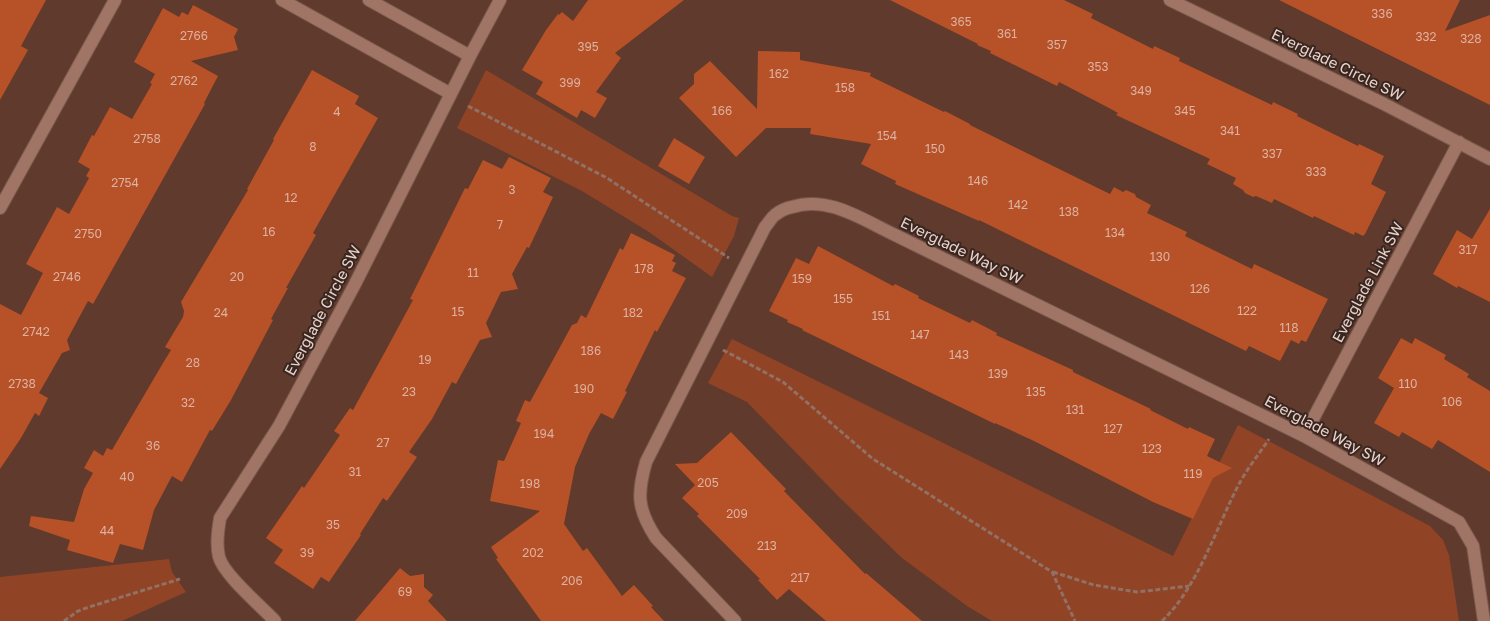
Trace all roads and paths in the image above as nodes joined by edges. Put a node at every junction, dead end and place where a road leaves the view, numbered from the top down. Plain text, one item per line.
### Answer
1 (114, 0) edge
2 (282, 0) edge
3 (369, 0) edge
4 (500, 0) edge
5 (1170, 0) edge
6 (470, 56) junction
7 (451, 94) junction
8 (468, 106) dead end
9 (1459, 142) junction
10 (1490, 159) edge
11 (0, 208) edge
12 (744, 268) junction
13 (707, 341) junction
14 (1278, 423) junction
15 (1304, 436) junction
16 (1052, 572) junction
17 (180, 579) dead end
18 (1190, 586) junction
19 (64, 621) edge
20 (275, 621) edge
21 (735, 621) edge
22 (1075, 621) edge
23 (1162, 621) edge
24 (1484, 621) edge

1 - 11 street
2 - 7 street
3 - 6 street
4 - 6 street, Everglade Circle SW
5 - 9 street, Everglade Circle SW
6 - 7 street, Everglade Circle SW
7 - 20 street, Everglade Circle SW
8 - 12 path
9 - 10 street, Everglade Circle SW
9 - 15 street, Everglade Link SW
12 - 13 street, Everglade Way SW
12 - 14 street, Everglade Way SW
13 - 16 path
13 - 21 street, Everglade Way SW
14 - 15 street, Everglade Way SW
14 - 18 path
15 - 24 street, Everglade Way SW
16 - 18 path
16 - 22 path
17 - 19 path
18 - 23 path

